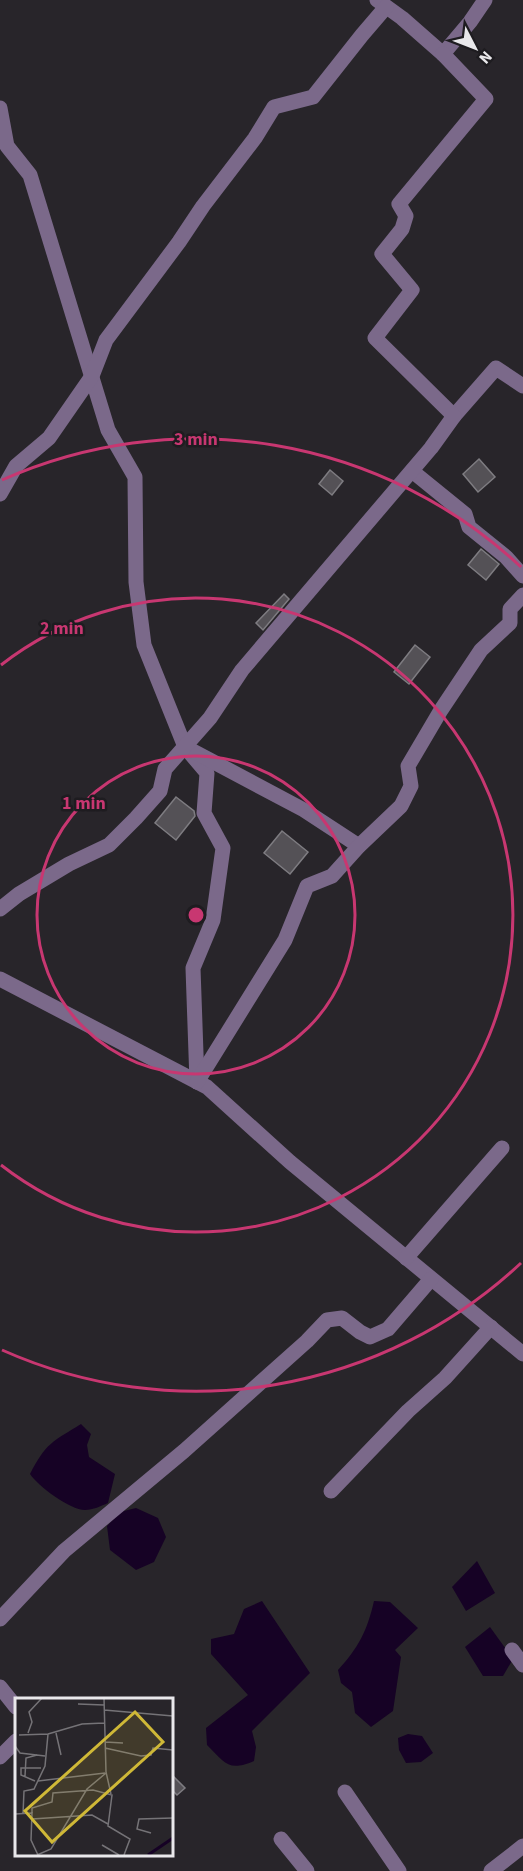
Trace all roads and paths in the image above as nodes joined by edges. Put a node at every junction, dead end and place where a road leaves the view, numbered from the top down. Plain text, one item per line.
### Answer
1 (485, 0) edge
2 (382, 4) edge
3 (443, 54) junction
4 (0, 108) edge
5 (92, 376) junction
6 (523, 386) edge
7 (454, 416) junction
8 (412, 471) junction
9 (0, 494) edge
10 (523, 576) edge
11 (523, 595) edge
12 (185, 747) junction
13 (359, 846) junction
14 (0, 909) edge
15 (0, 980) edge
16 (197, 1082) junction
17 (502, 1148) dead end
18 (406, 1258) junction
19 (431, 1279) junction
20 (490, 1327) junction
21 (523, 1354) edge
22 (331, 1491) dead end
23 (0, 1619) edge
24 (512, 1650) dead end
25 (523, 1665) edge
26 (0, 1687) edge
27 (15, 1706) edge
28 (15, 1742) edge
29 (0, 1757) edge
30 (345, 1792) dead end
31 (281, 1839) dead end
32 (523, 1846) edge
33 (307, 1871) edge
34 (399, 1871) edge
35 (491, 1871) edge

1 - 3 street
2 - 3 street
2 - 5 street
3 - 7 street
4 - 5 street
5 - 9 street
5 - 12 street
6 - 7 street
7 - 8 street
8 - 10 street
8 - 12 street
11 - 13 street
12 - 13 street
12 - 14 street
12 - 16 street
13 - 16 street
15 - 16 street
16 - 18 street
17 - 18 street
18 - 19 street
19 - 20 street
19 - 23 street
20 - 21 street
20 - 22 street
24 - 25 street
26 - 27 street
28 - 29 street
30 - 34 street
31 - 33 street
32 - 35 street

